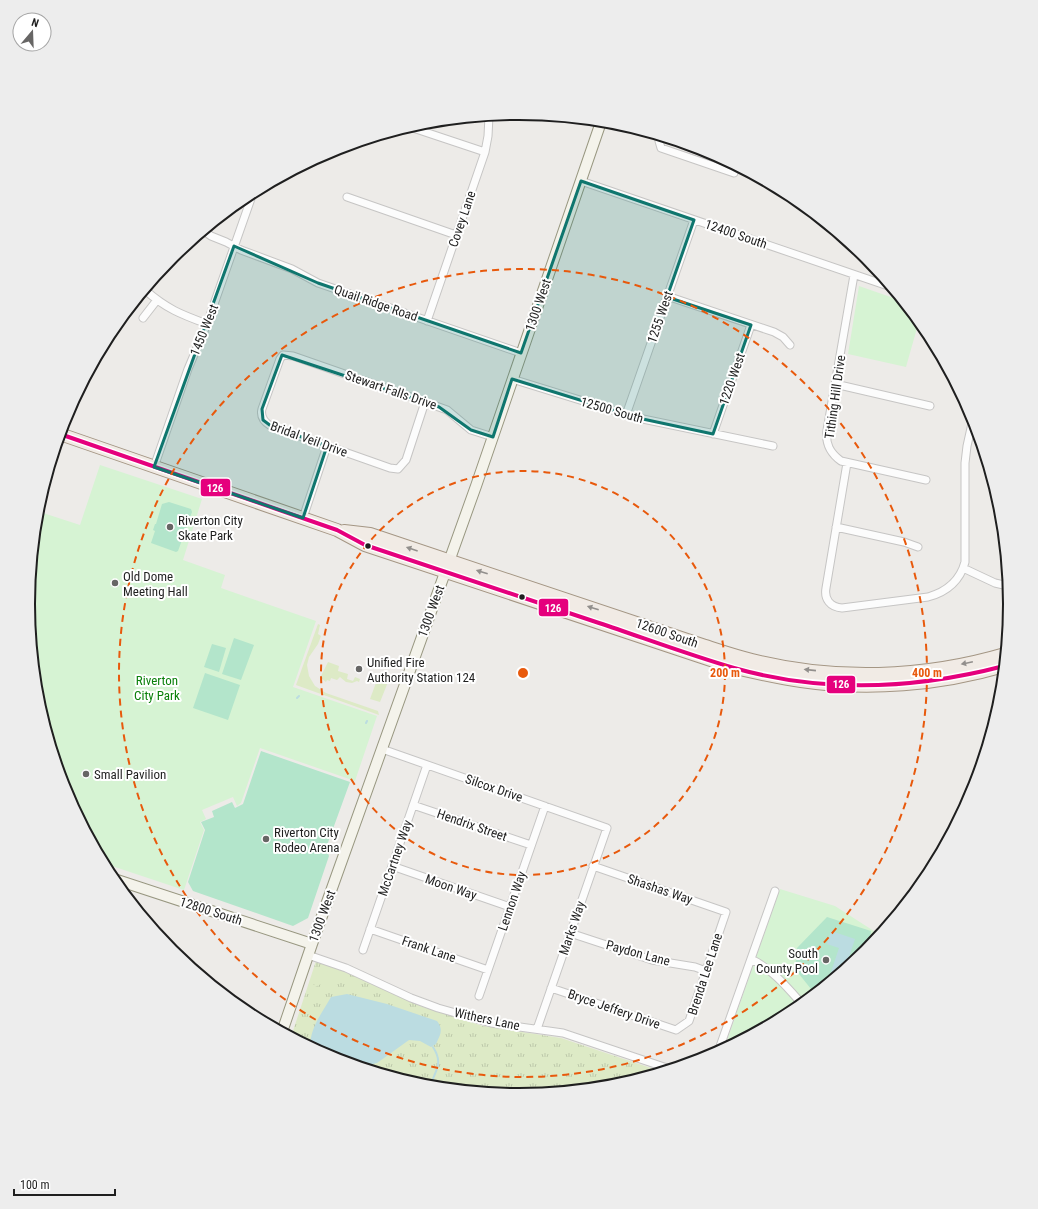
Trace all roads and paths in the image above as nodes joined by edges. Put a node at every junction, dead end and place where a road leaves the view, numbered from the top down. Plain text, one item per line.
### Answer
1 (489, 122) edge
2 (599, 128) edge
3 (421, 131) edge
4 (660, 142) edge
5 (485, 152) junction
6 (734, 173) dead end
7 (581, 181) junction
8 (347, 198) dead end
9 (250, 202) edge
10 (694, 220) junction
11 (208, 234) edge
12 (456, 235) junction
13 (234, 246) junction
14 (854, 275) junction
15 (882, 284) edge
16 (149, 293) edge
17 (667, 296) junction
18 (157, 300) junction
19 (143, 318) dead end
20 (427, 321) junction
21 (207, 324) junction
22 (751, 325) junction
23 (790, 345) dead end
24 (521, 353) junction
25 (283, 355) joint
26 (512, 379) junction
27 (835, 384) junction
28 (425, 402) junction
29 (930, 406) dead end
30 (626, 414) junction
31 (971, 432) edge
32 (713, 434) junction
33 (66, 436) edge
34 (493, 437) junction
35 (328, 446) junction
36 (773, 446) dead end
37 (847, 463) junction
38 (154, 467) junction
39 (926, 480) dead end
40 (303, 518) junction
41 (836, 527) junction
42 (918, 547) dead end
43 (447, 567) junction
44 (963, 568) junction
45 (1002, 585) edge
46 (1000, 655) edge
47 (999, 667) edge
48 (382, 749) junction
49 (427, 765) junction
50 (413, 804) junction
51 (545, 806) junction
52 (607, 828) joint
53 (531, 845) junction
54 (392, 866) junction
55 (593, 866) junction
56 (123, 882) edge
57 (775, 891) dead end
58 (510, 907) junction
59 (726, 912) joint
60 (370, 929) junction
61 (570, 933) junction
62 (312, 944) junction
63 (363, 950) dead end
64 (308, 955) junction
65 (751, 959) junction
66 (488, 970) junction
67 (706, 971) junction
68 (551, 988) junction
69 (479, 996) dead end
70 (798, 1000) edge
71 (284, 1027) edge
72 (537, 1029) junction
73 (676, 1030) joint
74 (721, 1045) edge
75 (663, 1067) edge

1 - 5 street, Covey Lane
2 - 7 street, 1300 West
3 - 5 street
4 - 6 street
5 - 12 street, Covey Lane
7 - 10 street, 12400 South
7 - 24 street, 1300 West
8 - 12 street
9 - 13 street, 1450 West
10 - 14 street, 12400 South
10 - 17 street, 1255 West
11 - 13 street, Quail Ridge Road
12 - 20 street, Covey Lane
13 - 20 street, Quail Ridge Road
13 - 21 street, 1450 West
14 - 15 street, 12400 South
14 - 27 street, Tithing Hill Drive
16 - 18 street
17 - 22 street
17 - 30 street, 1255 West
18 - 19 street
18 - 21 street
20 - 24 street, Quail Ridge Road
21 - 38 street, 1450 West
22 - 23 street
22 - 32 street, 1220 West
24 - 26 street, 1300 West
25 - 28 street, Stewart Falls Drive
25 - 35 street, Bridal Veil Drive
26 - 30 street, 12500 South
26 - 34 street, 1300 West
27 - 29 street
27 - 37 street, Tithing Hill Drive
28 - 34 street, Stewart Falls Drive
28 - 35 street, Bridal Veil Drive
30 - 32 street, 12500 South
31 - 44 street
32 - 36 street, 12500 South
33 - 38 main road, 12600 South
34 - 43 street, 1300 West
35 - 40 street
37 - 39 street
37 - 41 street
38 - 40 main road, 12600 South
40 - 43 main road, 12600 South
41 - 42 street
41 - 44 street
46 -> 43 main road, 12600 South
43 - 47 main road, 12600 South
43 - 48 street, 1300 West
44 - 45 street
48 - 49 street, Silcox Drive
48 - 62 street, 1300 West
49 - 50 street, McCartney Way
49 - 51 street, Silcox Drive
50 - 53 street, Hendrix Street
50 - 54 street, McCartney Way
51 - 52 street, Silcox Drive
51 - 53 street, Lennon Way
52 - 55 street, Marks Way
53 - 58 street, Lennon Way
54 - 58 street, Moon Way
54 - 60 street, McCartney Way
55 - 59 street, Shashas Way
55 - 61 street, Marks Way
56 - 62 street, 12800 South
57 - 65 street
58 - 66 street, Lennon Way
59 - 67 street, Brenda Lee Lane
60 - 63 street, McCartney Way
60 - 66 street, Frank Lane
61 - 67 street, Paydon Lane
61 - 68 street, Marks Way
62 - 64 street, 1300 West
64 - 71 street, 1300 West
64 - 72 street, Withers Lane
65 - 70 street
65 - 74 street
66 - 69 street, Lennon Way
67 - 73 street, Brenda Lee Lane
68 - 72 street, Marks Way
68 - 73 street, Bryce Jeffery Drive
72 - 75 street, Withers Lane

